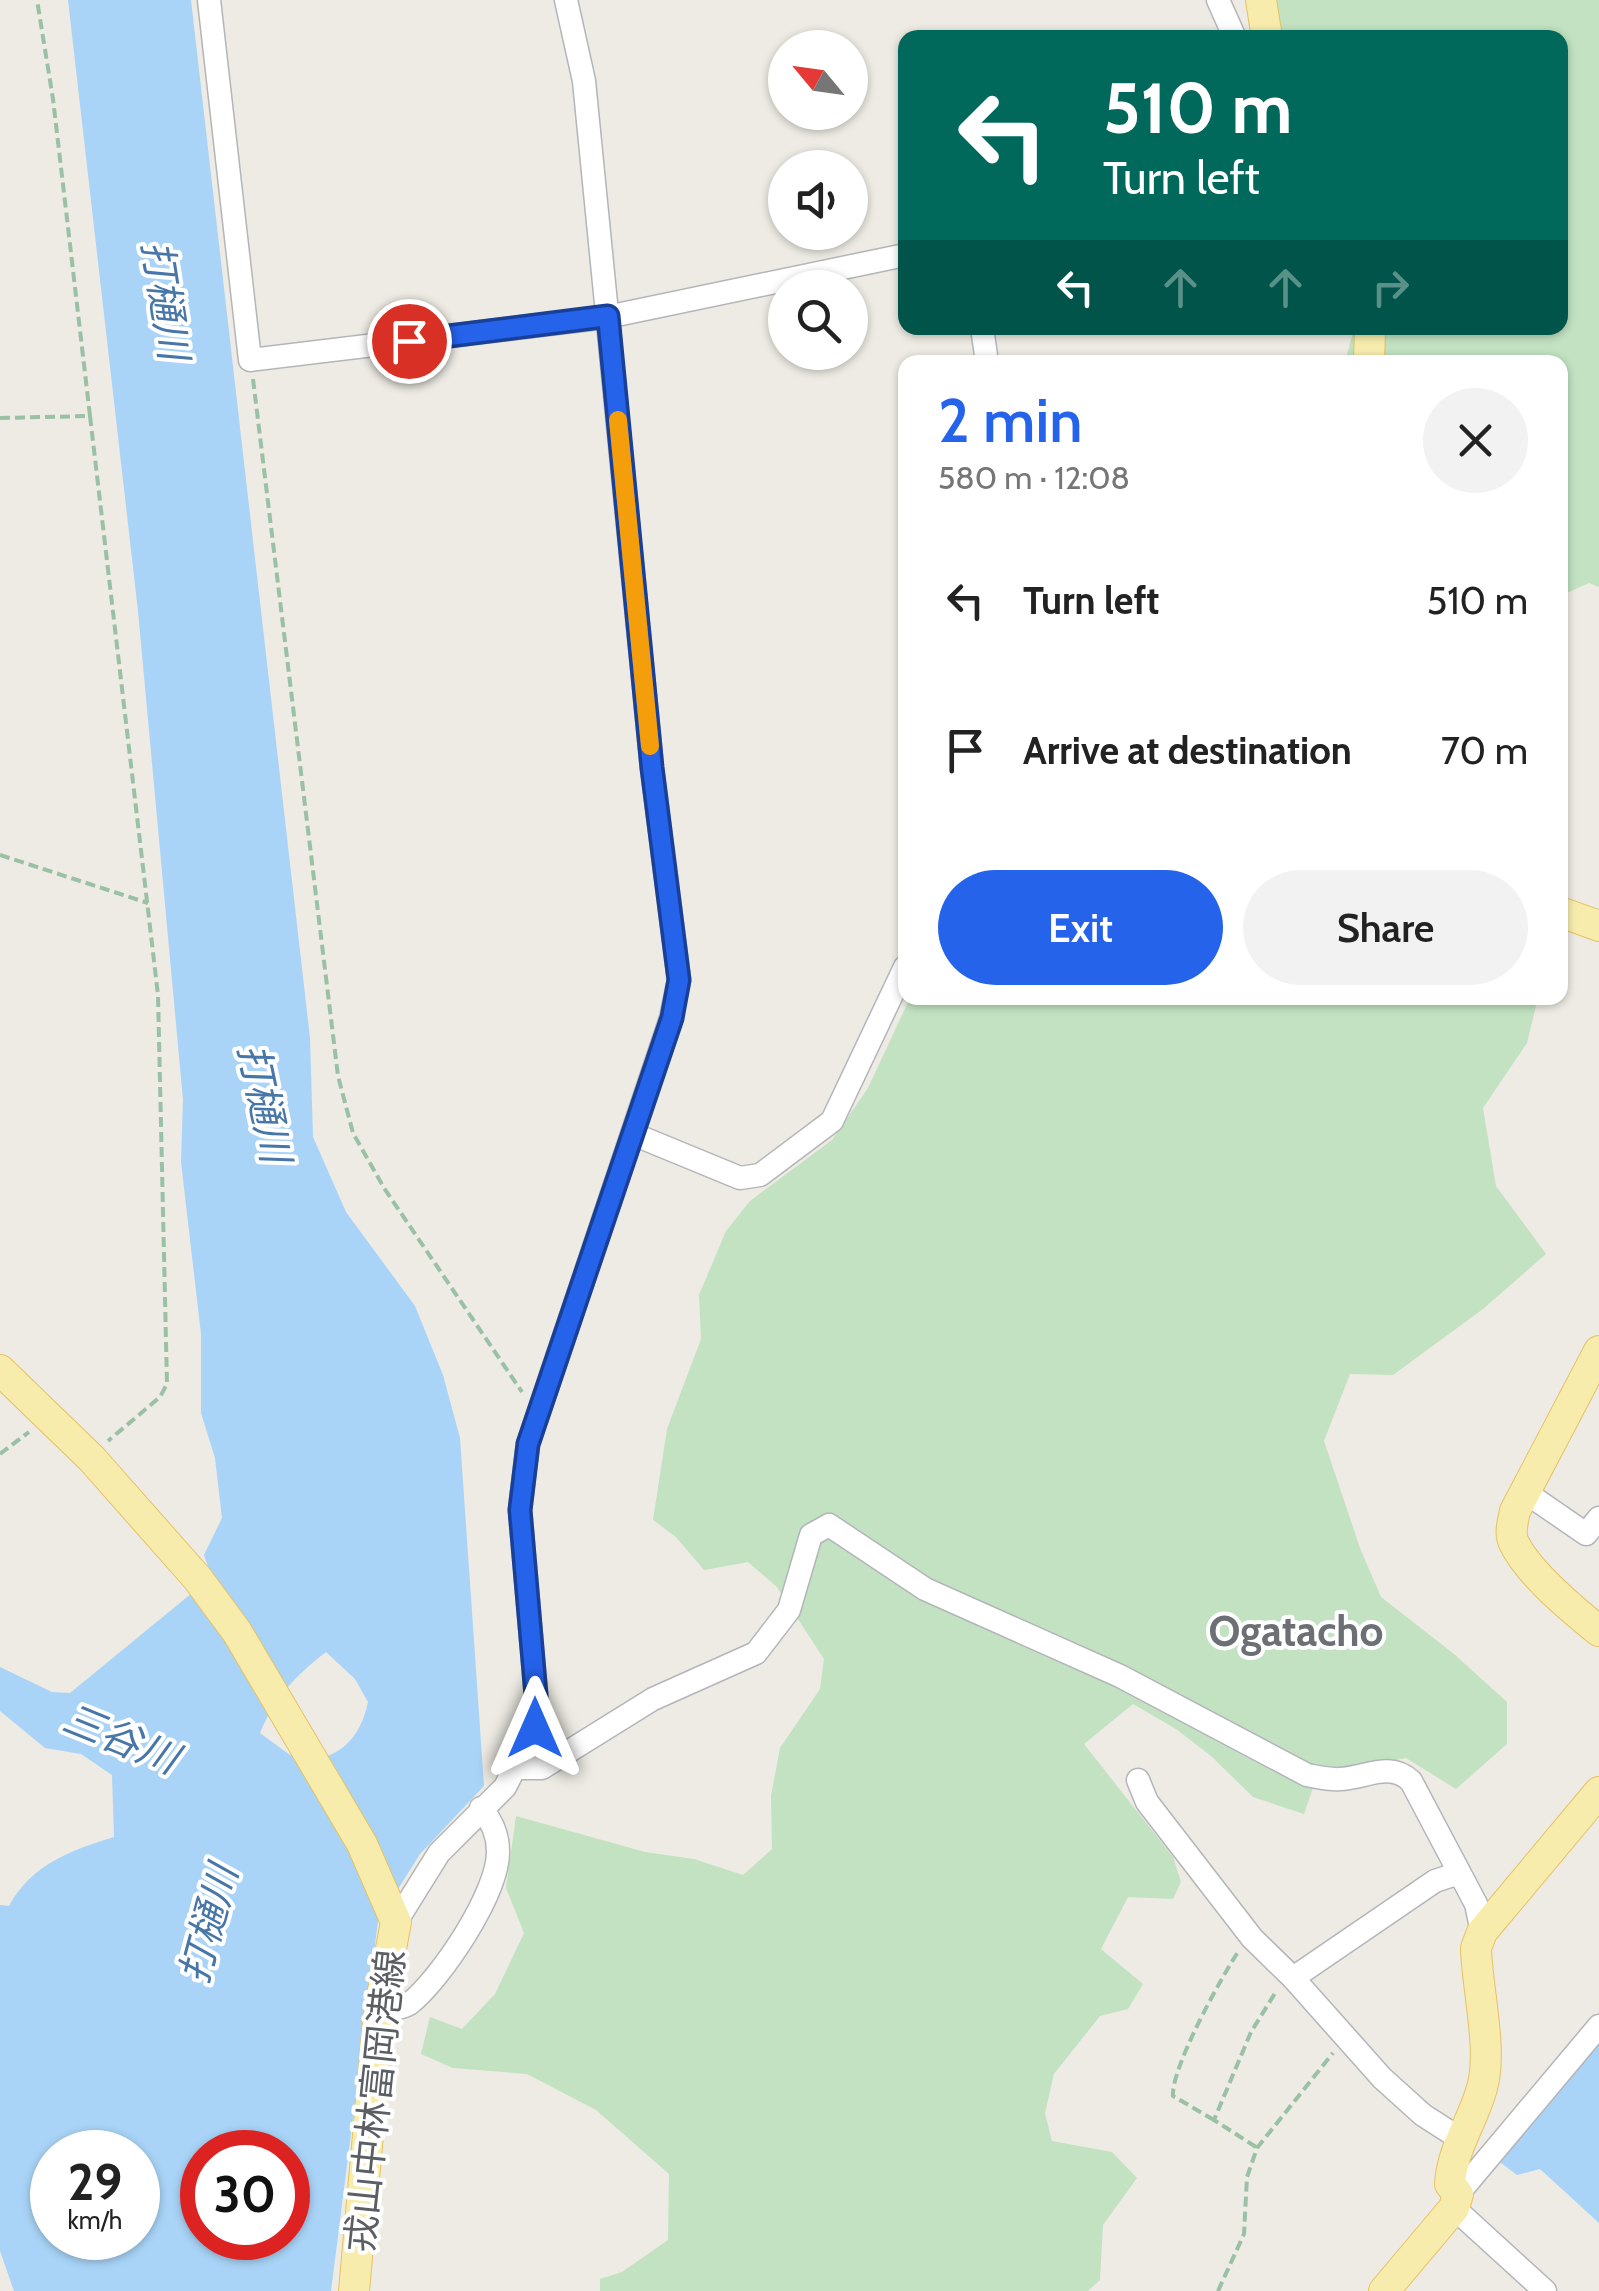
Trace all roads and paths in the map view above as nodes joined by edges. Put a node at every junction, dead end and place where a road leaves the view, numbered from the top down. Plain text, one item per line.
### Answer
1 (36, 0) edge
2 (209, 0) edge
3 (566, 0) edge
4 (1218, 0) edge
5 (1261, 0) edge
6 (1232, 30) edge
7 (1266, 30) edge
8 (898, 256) edge
9 (608, 316) junction
10 (250, 360) junction
11 (90, 416) junction
12 (0, 418) edge
13 (0, 855) edge
14 (148, 903) junction
15 (1568, 915) edge
16 (1599, 926) edge
17 (898, 982) edge
18 (632, 1134) junction
19 (1599, 1352) edge
20 (0, 1370) edge
21 (536, 1413) junction
22 (48, 1417) junction
23 (0, 1454) edge
24 (92, 1459) junction
25 (1526, 1492) junction
26 (1599, 1518) edge
27 (1599, 1632) edge
28 (518, 1768) junction
29 (1138, 1780) dead end
30 (1599, 1792) edge
31 (482, 1808) junction
32 (1459, 1873) junction
33 (393, 1917) junction
34 (1482, 1932) junction
35 (1252, 1938) junction
36 (1293, 1978) junction
37 (379, 2012) junction
38 (1599, 2026) edge
39 (1347, 2038) junction
40 (1214, 2120) junction
41 (1462, 2140) junction
42 (1257, 2148) junction
43 (1456, 2201) junction
44 (354, 2291) edge
45 (1218, 2291) edge
46 (1384, 2291) edge
47 (1545, 2291) edge

1 - 11 path
2 - 10 street
3 - 9 street
4 - 6 street
5 - 7 main road
8 - 9 street
9 - 10 street
9 - 18 street
10 - 21 path
11 - 12 path
11 - 14 path
13 - 14 path
14 - 24 path
15 - 16 main road
17 - 18 street
18 - 21 street
19 - 25 main road
20 - 22 main road
21 - 28 street
22 - 23 path
22 - 24 main road
24 - 33 main road
25 - 26 street
25 - 27 main road
28 - 31 street
28 - 32 street
29 - 35 street
30 - 34 main road
31 - 33 street
31 - 37 street
32 - 34 street
32 - 36 street
33 - 37 main road, 戎山中林富岡港線
34 - 41 main road
35 - 36 street
35 - 40 path
36 - 39 street
36 - 40 path
37 - 44 main road, 戎山中林富岡港線
38 - 43 street
39 - 41 street
39 - 42 path
40 - 42 path
41 - 43 main road
42 - 45 path
43 - 46 main road
43 - 47 street

